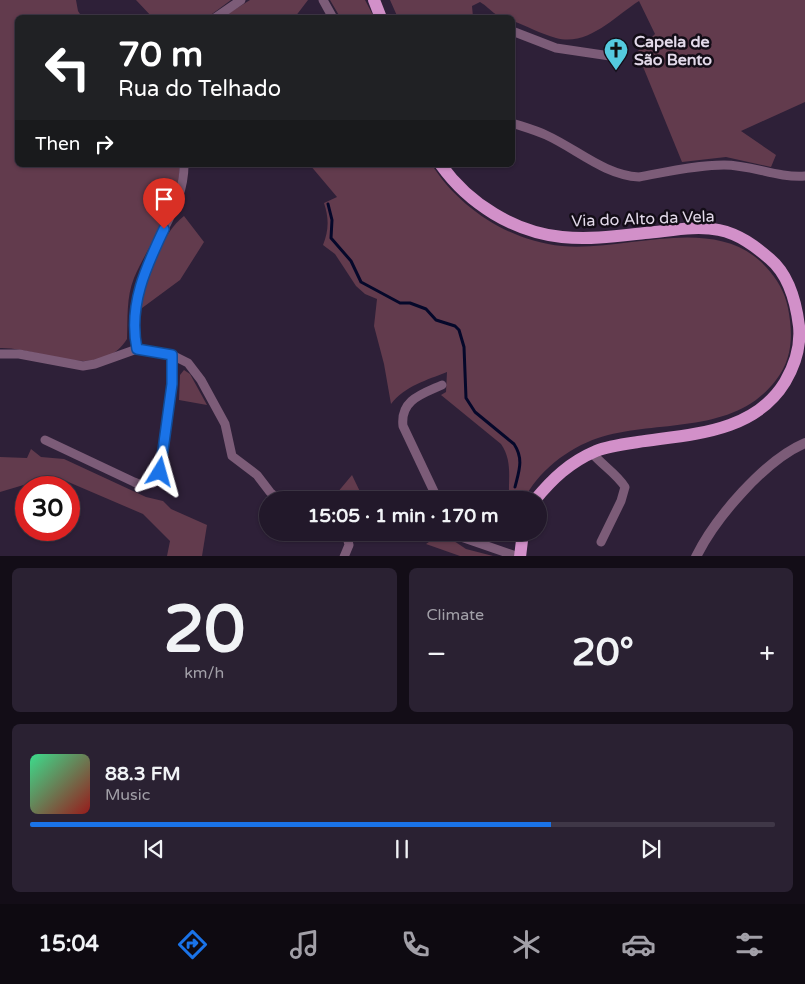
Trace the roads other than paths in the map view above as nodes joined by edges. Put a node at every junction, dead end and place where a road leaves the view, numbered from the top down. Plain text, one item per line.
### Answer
1 (241, 0) edge
2 (323, 0) edge
3 (374, 0) edge
4 (219, 15) edge
5 (331, 15) edge
6 (380, 15) edge
7 (515, 32) edge
8 (610, 56) dead end
9 (515, 124) edge
10 (184, 167) edge
11 (442, 167) edge
12 (805, 176) edge
13 (137, 349) junction
14 (0, 354) edge
15 (172, 355) junction
16 (442, 385) dead end
17 (45, 440) dead end
18 (805, 443) edge
19 (592, 453) junction
20 (269, 491) edge
21 (434, 491) edge
22 (543, 491) edge
23 (348, 541) edge
24 (473, 541) edge
25 (522, 541) edge
26 (601, 542) dead end
27 (344, 556) edge
28 (519, 556) edge
29 (696, 556) edge

1 - 4 street
2 - 5 street
3 - 6 main road
7 - 8 street
9 - 12 street
10 - 13 street
11 - 19 main road, Via do Alto da Vela
13 - 14 street
13 - 15 street
15 - 17 street
15 - 20 street
16 - 21 street
18 - 29 street
19 - 22 main road, Via do Alto da Vela
19 - 26 street
23 - 27 street
24 - 28 street
25 - 28 main road

